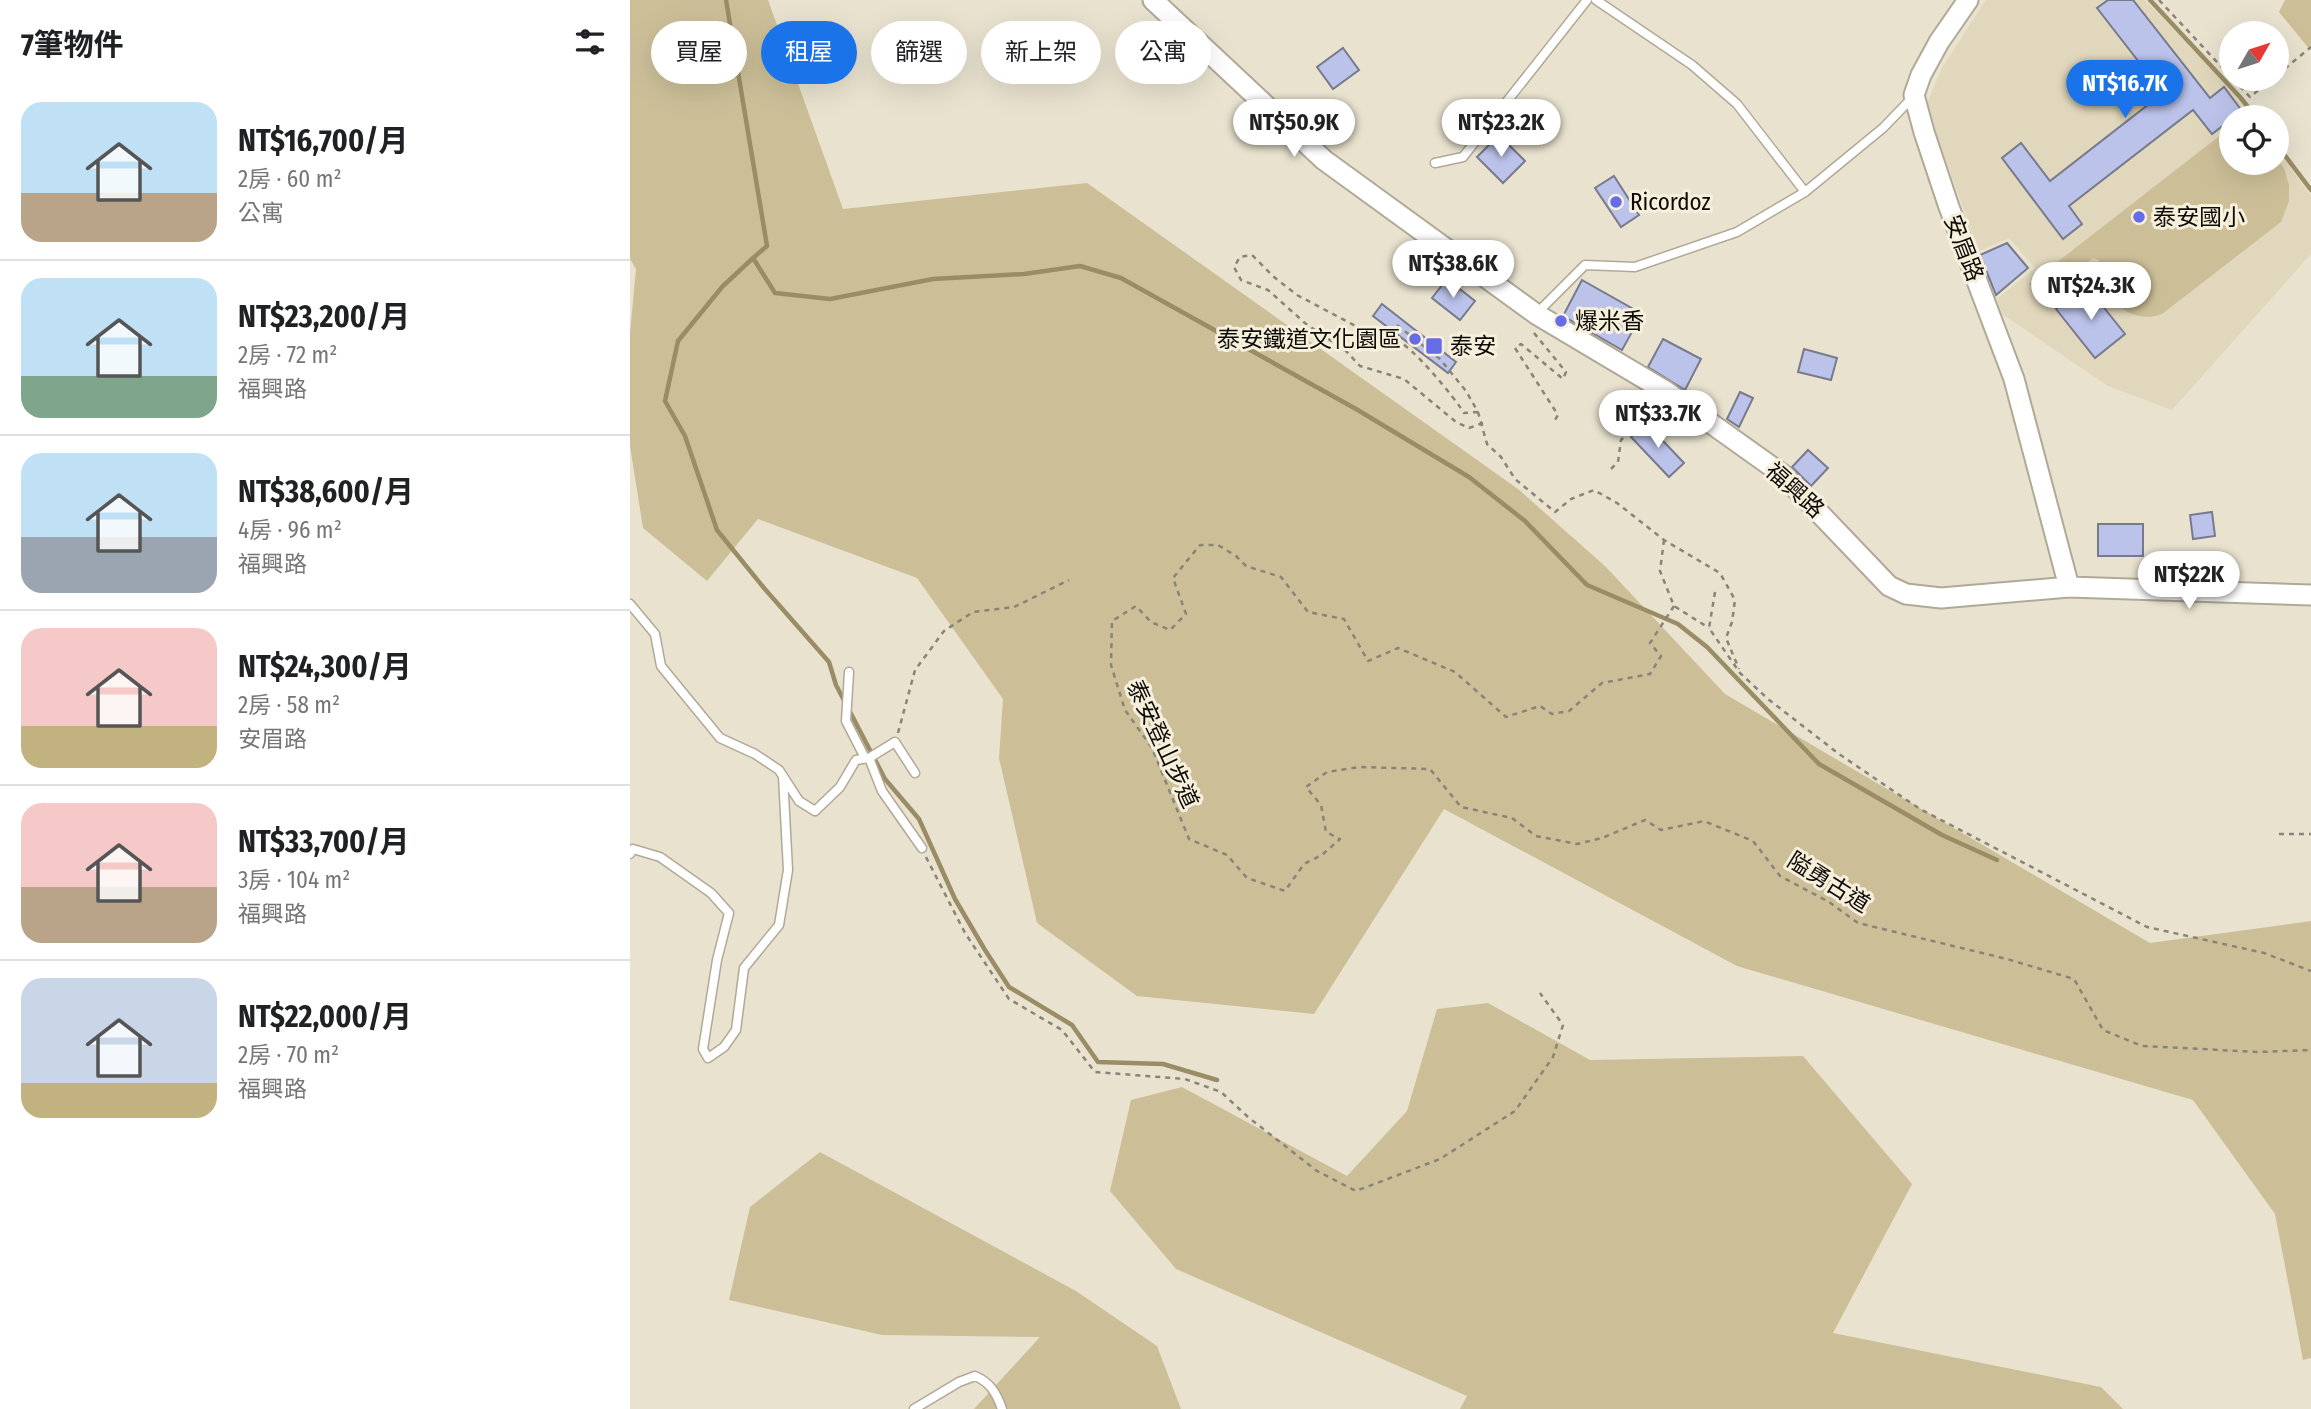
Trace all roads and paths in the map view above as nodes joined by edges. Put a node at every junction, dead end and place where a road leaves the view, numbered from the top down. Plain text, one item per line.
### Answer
1 (1153, 0) edge
2 (1587, 0) edge
3 (1596, 0) edge
4 (1969, 0) edge
5 (2159, 0) edge
6 (2311, 47) edge
7 (2219, 64) edge
8 (2289, 65) edge
9 (2244, 91) edge
10 (2257, 91) edge
11 (1914, 95) junction
12 (1435, 163) dead end
13 (1805, 192) junction
14 (1537, 314) junction
15 (1397, 325) dead end
16 (1659, 387) junction
17 (1478, 412) junction
18 (1483, 423) junction
19 (1553, 423) dead end
20 (1611, 469) dead end
21 (1664, 540) junction
22 (1069, 580) dead end
23 (2069, 587) junction
24 (1715, 592) dead end
25 (2311, 595) edge
26 (630, 604) edge
27 (1674, 606) junction
28 (1709, 628) junction
29 (849, 671) dead end
30 (1740, 673) junction
31 (895, 743) junction
32 (867, 758) junction
33 (915, 774) dead end
34 (783, 776) junction
35 (2279, 834) dead end
36 (2311, 835) edge
37 (922, 848) joint
38 (630, 854) edge
39 (1227, 855) joint
40 (2311, 971) edge
41 (1541, 993) dead end
42 (2311, 1050) edge
43 (914, 1409) edge
44 (1002, 1409) edge

1 - 14 street, 福興路
2 - 12 lane
3 - 13 lane
4 - 11 street
5 - 7 path
6 - 8 path
9 - 10 path
11 - 13 lane
11 - 23 street, 安眉路
13 - 14 lane
14 - 16 street, 福興路
14 - 19 path
15 - 17 path
16 - 20 path
16 - 23 street, 福興路
17 - 18 path
17 - 18 path
18 - 21 path
21 - 27 path
21 - 30 path
22 - 31 path
23 - 25 street, 福興路
24 - 28 path
26 - 34 lane
27 - 28 path
27 - 39 path, 泰安登山步道
28 - 30 path
29 - 32 lane
30 - 40 path
31 - 32 lane
31 - 33 lane
32 - 34 lane
32 - 37 lane
34 - 38 lane
35 - 36 path
37 - 41 path
39 - 42 path, 隘勇古道
43 - 44 lane

